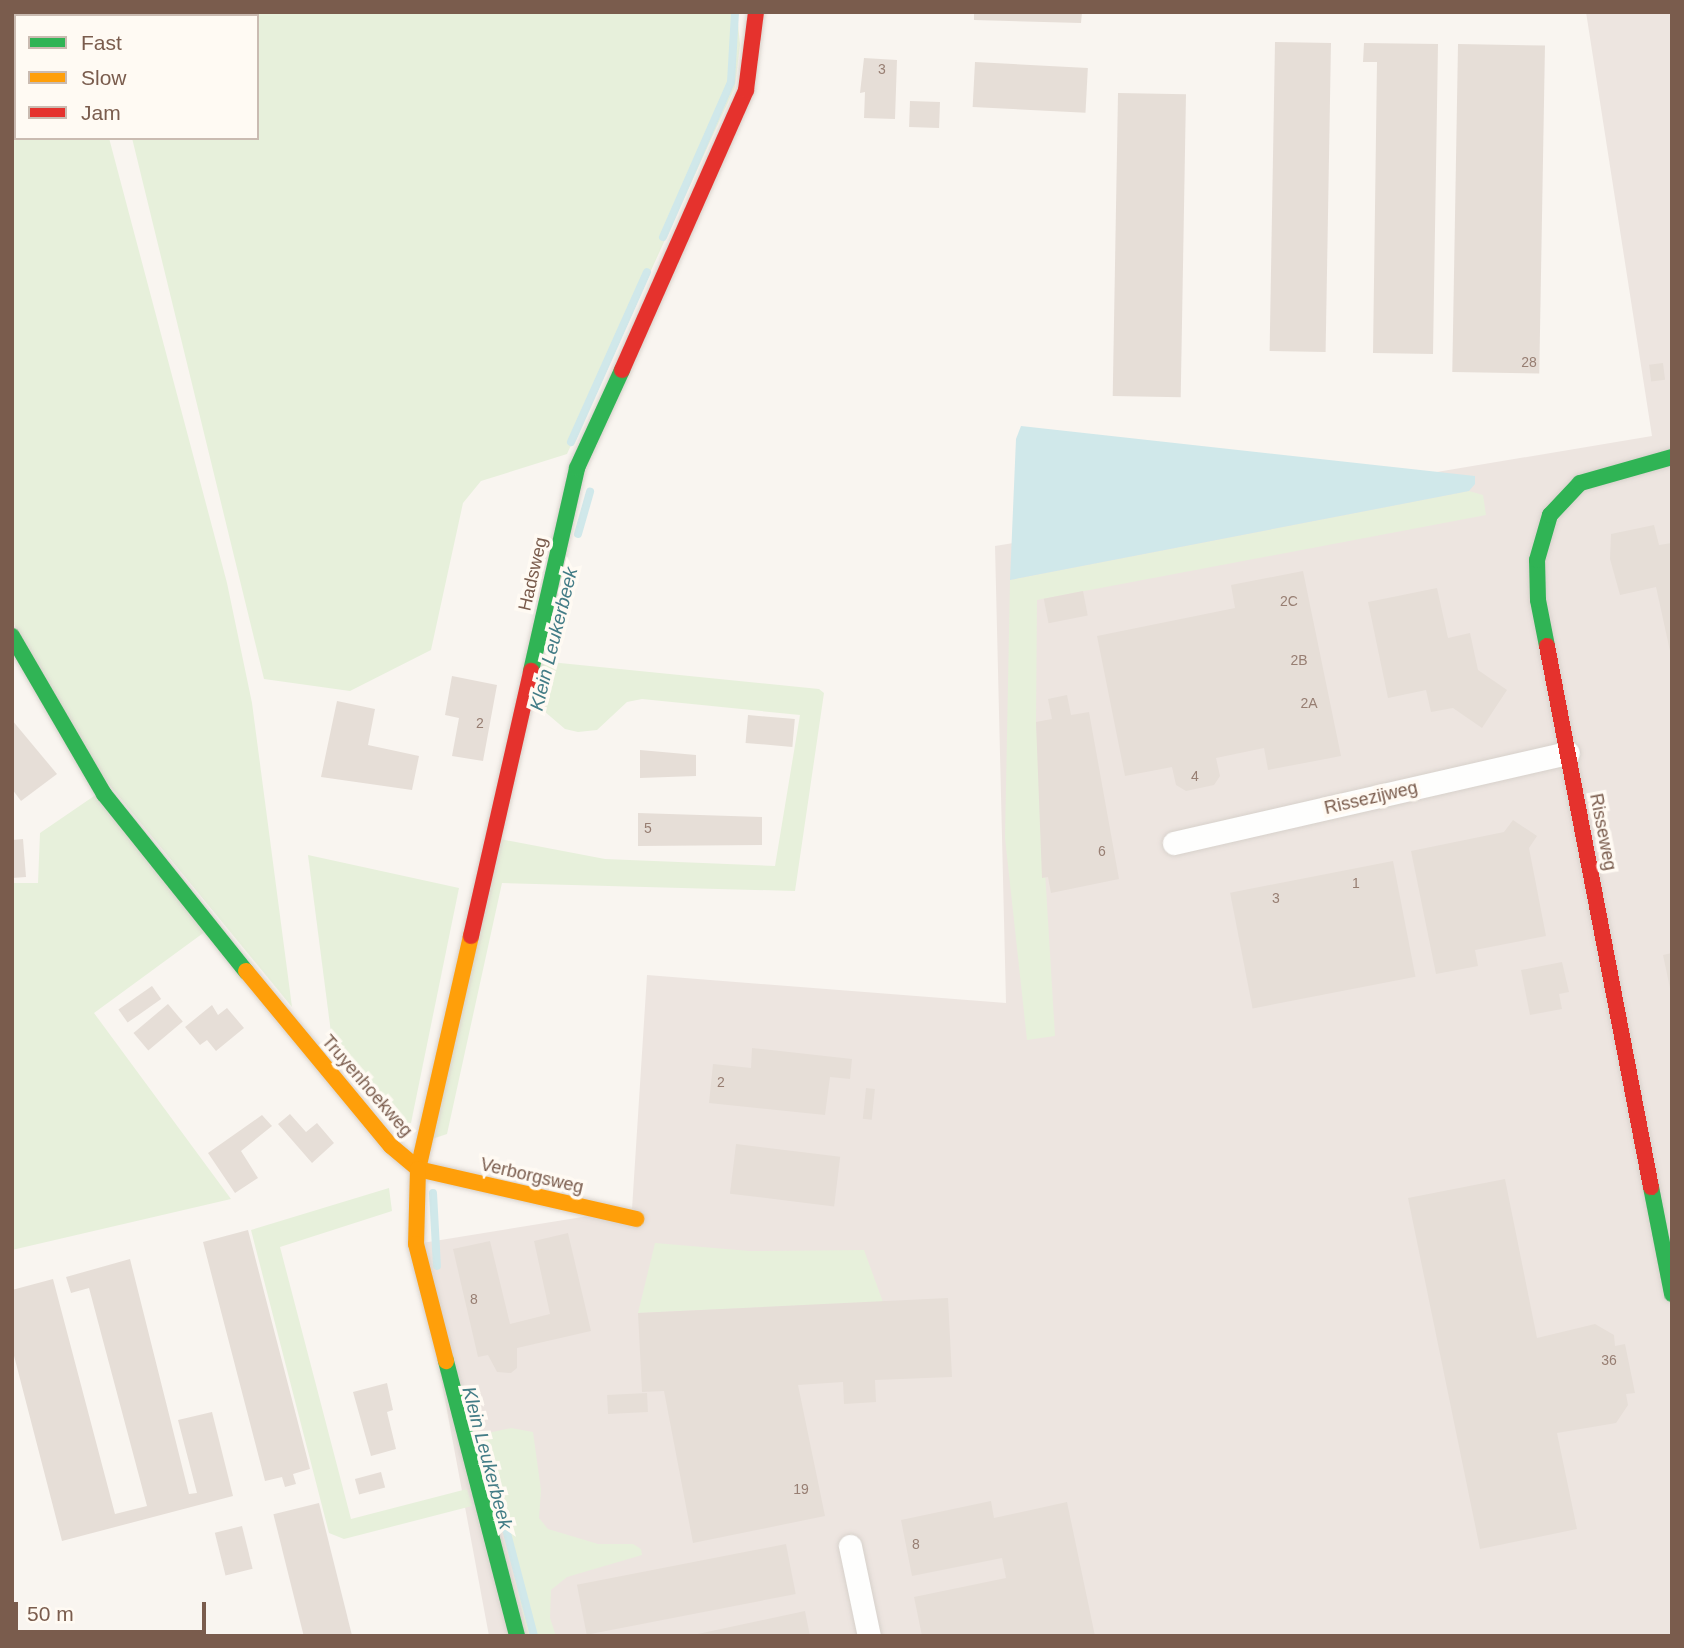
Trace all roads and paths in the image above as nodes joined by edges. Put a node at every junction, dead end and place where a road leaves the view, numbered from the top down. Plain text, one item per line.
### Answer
1 (756, 12) edge
2 (1672, 457) edge
3 (12, 636) edge
4 (1567, 753) junction
5 (1174, 843) dead end
6 (418, 1170) junction
7 (636, 1219) dead end
8 (1666, 1224) edge
9 (1672, 1294) edge
10 (850, 1546) dead end
11 (517, 1636) edge
12 (869, 1636) edge

1 - 6 street, Hadsweg
2 - 4 street, Risseweg
3 - 6 street, Truyenhoekweg
4 - 5 street, Rissezijweg
4 - 8 street, Risseweg
6 - 7 street, Verborgsweg
6 - 11 street
8 - 9 street, Risseweg
10 - 12 street

